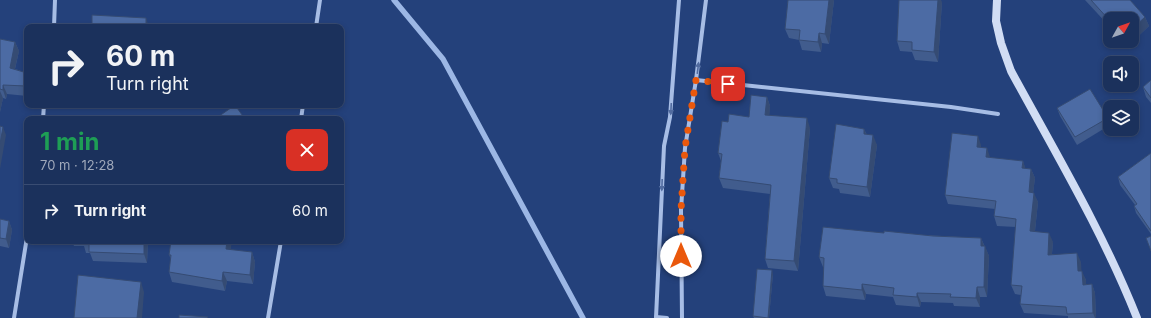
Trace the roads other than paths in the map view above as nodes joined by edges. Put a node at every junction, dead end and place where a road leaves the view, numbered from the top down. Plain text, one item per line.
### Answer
1 (55, 0) edge
2 (320, 0) edge
3 (679, 0) edge
4 (706, 0) edge
5 (996, 0) edge
6 (54, 24) edge
7 (316, 24) edge
8 (696, 80) junction
9 (998, 114) dead end
10 (26, 244) edge
11 (280, 244) edge
12 (656, 317) edge
13 (14, 318) edge
14 (268, 318) edge
15 (667, 318) edge
16 (682, 318) edge
17 (1137, 318) edge

1 - 6 street
2 - 7 street
3 -> 12 street
8 -> 4 street
5 - 17 street
8 - 9 street
8 - 16 street
10 - 13 street
11 - 14 street
12 - 15 street

